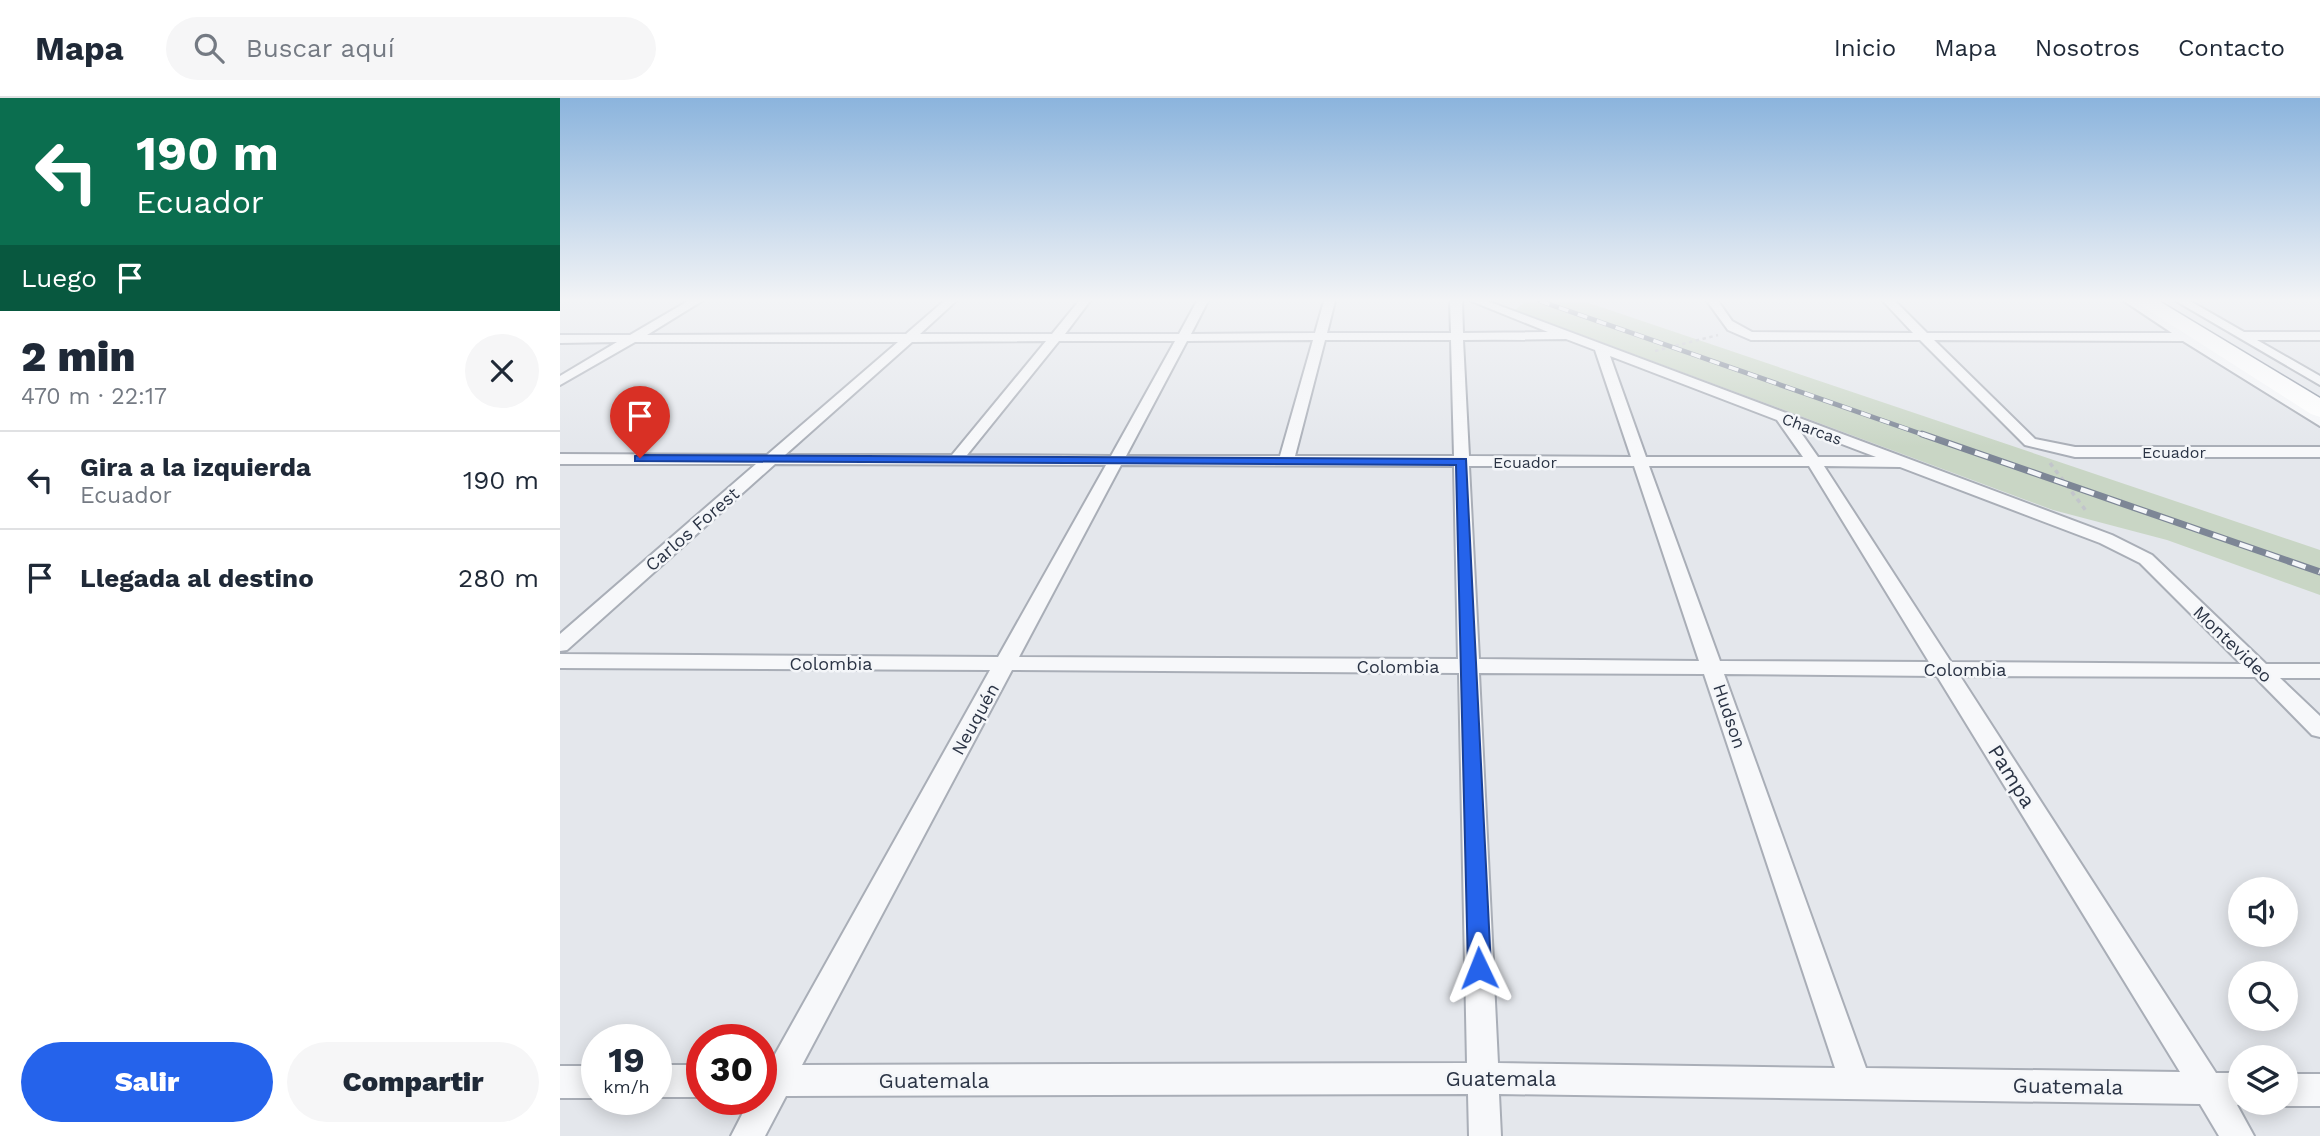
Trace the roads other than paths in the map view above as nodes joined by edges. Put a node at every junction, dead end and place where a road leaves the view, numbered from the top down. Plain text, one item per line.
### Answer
1 (614, 349) edge
2 (897, 349) edge
3 (1046, 349) edge
4 (1177, 349) edge
5 (1317, 349) edge
6 (1458, 349) edge
7 (1601, 349) edge
8 (1602, 349) edge
9 (1937, 349) edge
10 (2204, 349) edge
11 (2222, 349) edge
12 (2248, 349) edge
13 (2264, 349) edge
14 (560, 381) edge
15 (2320, 382) edge
16 (2320, 392) edge
17 (2320, 409) edge
18 (1783, 418) junction
19 (2320, 422) edge
20 (2320, 452) edge
21 (773, 458) junction
22 (560, 459) edge
23 (955, 461) junction
24 (1116, 461) junction
25 (1286, 461) junction
26 (1462, 462) junction
27 (1643, 462) junction
28 (1901, 462) junction
29 (1814, 463) junction
30 (2146, 559) joint
31 (560, 645) edge
32 (560, 661) edge
33 (1005, 664) junction
34 (1469, 666) junction
35 (1713, 668) junction
36 (1944, 669) junction
37 (2261, 671) junction
38 (2320, 671) edge
39 (2320, 729) edge
40 (777, 1067) edge
41 (1483, 1078) junction
42 (777, 1081) edge
43 (560, 1082) edge
44 (581, 1082) edge
45 (1856, 1083) junction
46 (2208, 1088) junction
47 (2228, 1089) edge
48 (2298, 1090) edge
49 (2320, 1090) edge
50 (755, 1115) edge
51 (747, 1136) edge
52 (1485, 1136) edge
53 (2238, 1136) edge

1 - 14 street
2 - 21 street, Carlos Forest
3 - 23 street
4 - 24 street, Neuquén
5 - 25 street
6 - 26 street
7 - 27 street, Hudson
8 - 18 street, Charcas
9 - 20 street, Ecuador
10 - 19 street
11 - 17 highway
12 - 16 highway
13 - 15 street
18 - 28 street, Charcas
18 - 29 street, Pampa
21 - 22 street, Ecuador
21 - 23 street, Ecuador
21 - 31 street, Carlos Forest
23 - 24 street, Ecuador
24 - 25 street, Ecuador
24 - 33 street, Neuquén
25 - 26 street, Ecuador
26 - 27 street, Ecuador
26 - 34 street
27 - 29 street, Ecuador
27 - 35 street, Hudson
28 - 29 street, Ecuador
28 - 30 street, Charcas
29 - 36 street, Pampa
30 - 37 street, Montevideo
32 - 33 street, Colombia
33 - 34 street, Colombia
33 - 40 street, Neuquén
34 - 35 street, Colombia
34 - 41 street
35 - 36 street, Colombia
35 - 45 street, Hudson
36 - 37 street, Colombia
36 - 46 street, Pampa
37 - 38 street, Colombia
37 - 39 street, Montevideo
41 - 42 street, Guatemala
41 - 45 street, Guatemala
41 - 52 street
43 - 44 street
45 - 46 street, Guatemala
46 - 47 street, Guatemala
46 - 53 street, Pampa
48 - 49 street
50 - 51 street, Neuquén

